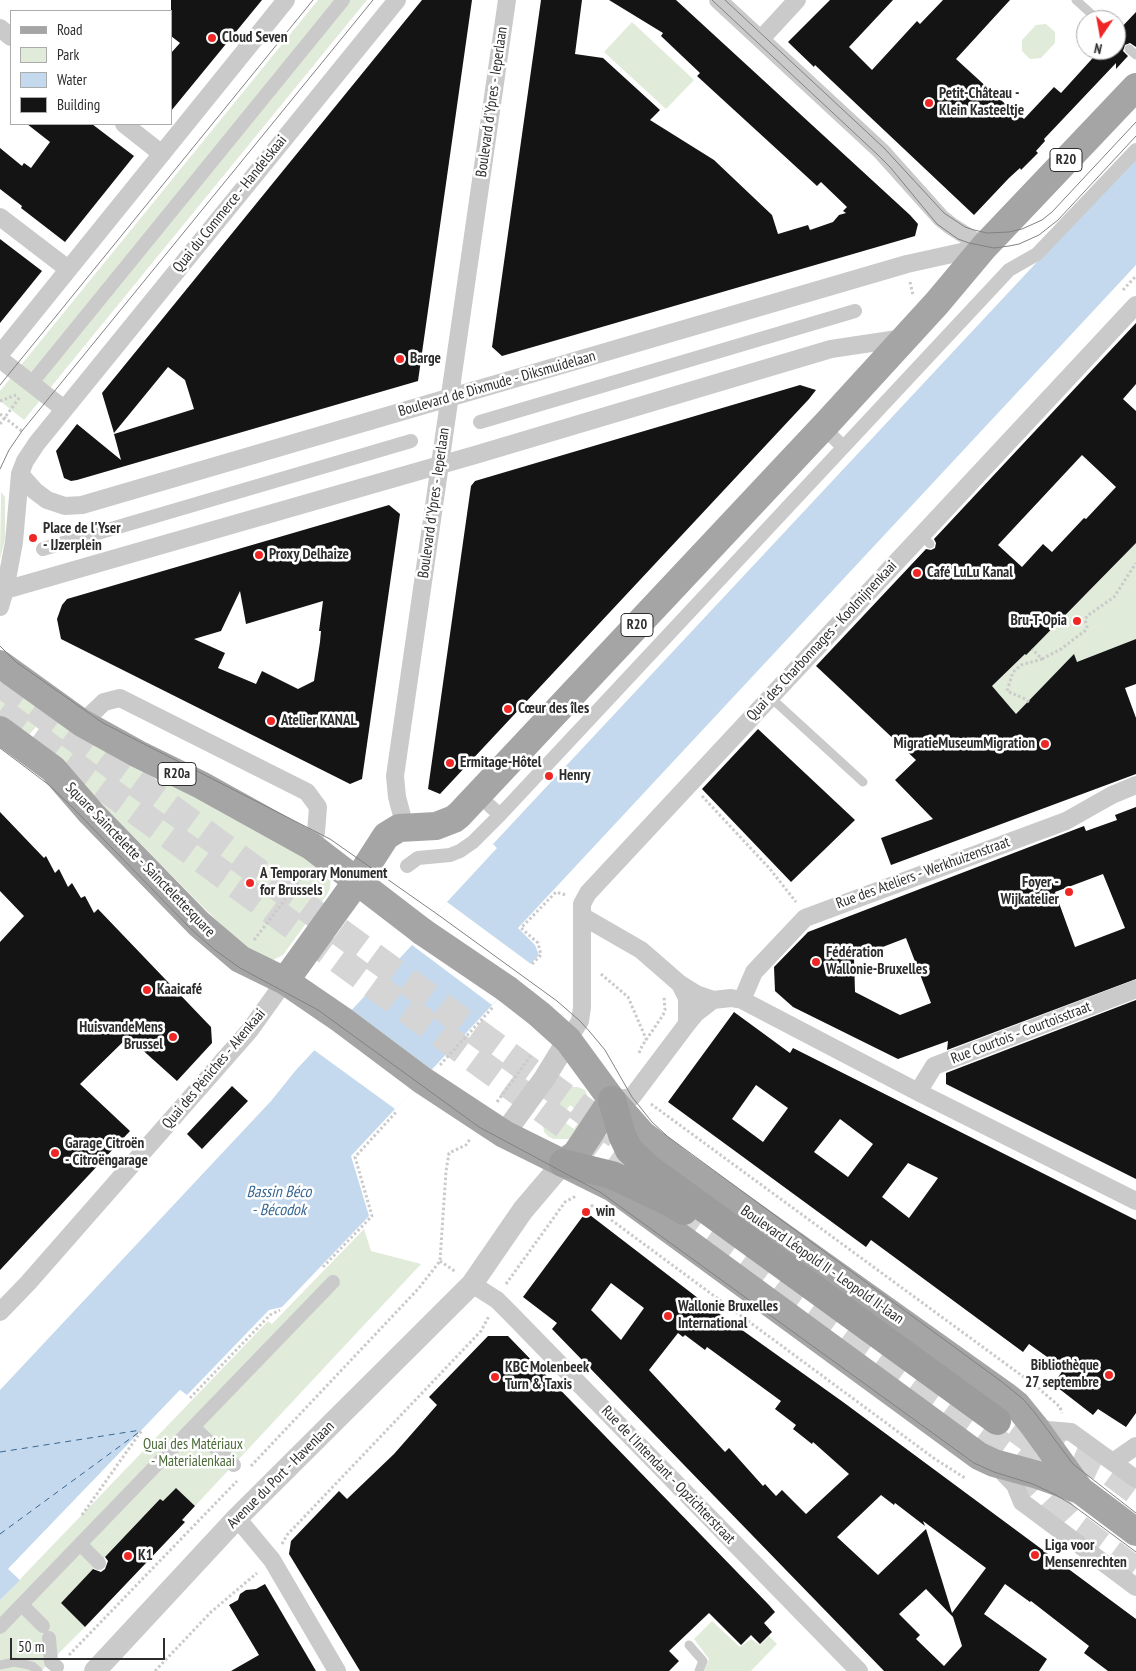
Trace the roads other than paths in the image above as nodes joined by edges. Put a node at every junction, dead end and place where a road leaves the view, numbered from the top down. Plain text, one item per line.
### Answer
1 (286, 0) edge
2 (343, 0) edge
3 (397, 0) edge
4 (507, 0) edge
5 (718, 0) edge
6 (797, 0) edge
7 (1076, 0) edge
8 (1087, 10) edge
9 (0, 28) edge
10 (10, 36) edge
11 (761, 39) junction
12 (1136, 87) edge
13 (125, 125) edge
14 (1136, 150) edge
15 (162, 154) junction
16 (0, 217) edge
17 (984, 247) junction
18 (68, 269) junction
19 (1136, 305) edge
20 (855, 311) dead end
21 (904, 338) junction
22 (0, 354) edge
23 (0, 359) edge
24 (34, 380) dead end
25 (450, 398) junction
26 (64, 409) junction
27 (480, 422) dead end
28 (833, 437) dead end
29 (411, 441) dead end
30 (843, 447) junction
31 (440, 465) junction
32 (20, 474) junction
33 (43, 549) dead end
34 (2, 599) edge
35 (0, 664) edge
36 (770, 697) junction
37 (82, 723) junction
38 (0, 730) edge
39 (863, 782) dead end
40 (1136, 785) edge
41 (489, 805) dead end
42 (500, 815) junction
43 (405, 827) junction
44 (315, 850) junction
45 (407, 866) dead end
46 (357, 881) junction
47 (582, 916) junction
48 (286, 982) junction
49 (680, 984) junction
50 (1136, 989) edge
51 (713, 1000) junction
52 (742, 1000) junction
53 (687, 1024) junction
54 (560, 1033) junction
55 (918, 1092) junction
56 (612, 1100) junction
57 (494, 1128) junction
58 (563, 1163) junction
59 (1136, 1201) edge
60 (333, 1282) dead end
61 (472, 1284) junction
62 (0, 1312) edge
63 (1034, 1426) junction
64 (193, 1427) junction
65 (1136, 1446) edge
66 (1113, 1462) junction
67 (994, 1463) junction
68 (239, 1470) road end
69 (1136, 1479) edge
70 (1080, 1490) junction
71 (237, 1518) junction
72 (1136, 1532) edge
73 (80, 1544) junction
74 (99, 1563) dead end
75 (1136, 1588) edge
76 (22, 1605) junction
77 (43, 1626) dead end
78 (0, 1627) edge
79 (49, 1638) dead end
80 (689, 1645) dead end
81 (0, 1665) edge
82 (57, 1667) road end
83 (38, 1671) edge
84 (95, 1671) edge
85 (337, 1671) edge
86 (699, 1671) edge
87 (859, 1671) edge

1 - 15 street
2 - 24 street
3 - 26 street, Quai du Commerce - Handelskaai
4 - 25 street, Boulevard d'Ypres - Ieperlaan
5 - 11 street
6 - 11 street
7 - 8 lane
9 - 10 street
11 - 17 street
12 - 17 main road, R20
13 - 15 street
14 - 30 street, R20
15 - 18 street
16 - 18 street
17 - 21 main road, R20
17 - 25 street, Boulevard de Dixmude - Diksmuidelaan
18 - 22 street
19 - 36 street, Quai des Charbonnages - Koolmijnenkaai
20 - 27 street, Boulevard de Dixmude - Diksmuidelaan
21 - 31 street
21 - 43 main road, R20
23 - 26 street
25 - 31 street, Boulevard d'Ypres - Ieperlaan
25 - 32 street, Boulevard de Dixmude - Diksmuidelaan
26 - 32 street, Quai du Commerce - Handelskaai
28 - 30 street
29 - 33 street, Boulevard de Dixmude - Diksmuidelaan
30 - 42 street, R20
31 - 34 street
31 - 43 street, Boulevard d'Ypres - Ieperlaan
32 - 34 street
35 - 37 main road, R20a
36 - 39 lane
36 - 47 street, Quai des Charbonnages - Koolmijnenkaai
37 - 44 main road, R20a
37 - 44 street
38 - 48 main road, Square Sainctelette - Sainctelettesquare
40 - 52 street, Rue des Ateliers - Werkhuizenstraat
41 - 42 street
42 - 45 street, R20
43 - 46 main road, R20
44 - 46 main road, R20a
46 - 48 main road
46 - 54 main road, Boulevard Léopold II - Leopold II-laan / R20a, bridge
47 - 49 street
47 - 54 street, Quai des Charbonnages - Koolmijnenkaai
48 - 57 main road, Square Sainctelette - Sainctelettesquare
48 - 62 street, Quai des Péniches - Akenkaai
49 - 51 street
49 - 53 street
50 - 55 street, Rue Courtois - Courtoisstraat
51 - 52 street
51 - 53 street
52 - 55 street
53 - 56 street
54 - 56 main road, Boulevard Léopold II - Leopold II-laan
54 - 57 street
55 - 59 street
56 - 58 main road
56 - 58 highway
56 - 63 main road, Boulevard Léopold II - Leopold II-laan
57 - 58 main road, Boulevard Léopold II - Leopold II-laan
58 - 61 street, Avenue du Port - Havenlaan
58 - 67 main road, Boulevard Léopold II - Leopold II-laan
60 - 64 street
61 - 71 street, Avenue du Port - Havenlaan
61 - 87 street, Rue de l'Intendant - Opzichterstraat
63 - 66 street
63 - 70 main road, Boulevard Léopold II - Leopold II-laan
64 - 68 street
64 - 73 street
65 - 66 street
66 - 69 street
67 - 70 main road, Boulevard Léopold II - Leopold II-laan
67 - 75 street, Boulevard Léopold II - Leopold II-laan
70 - 72 main road, Boulevard Léopold II - Leopold II-laan
71 - 84 street, Avenue du Port - Havenlaan
71 - 85 street
73 - 74 street
73 - 76 street
76 - 77 street
76 - 78 street
79 - 82 street
80 - 86 lane
81 - 83 lane

